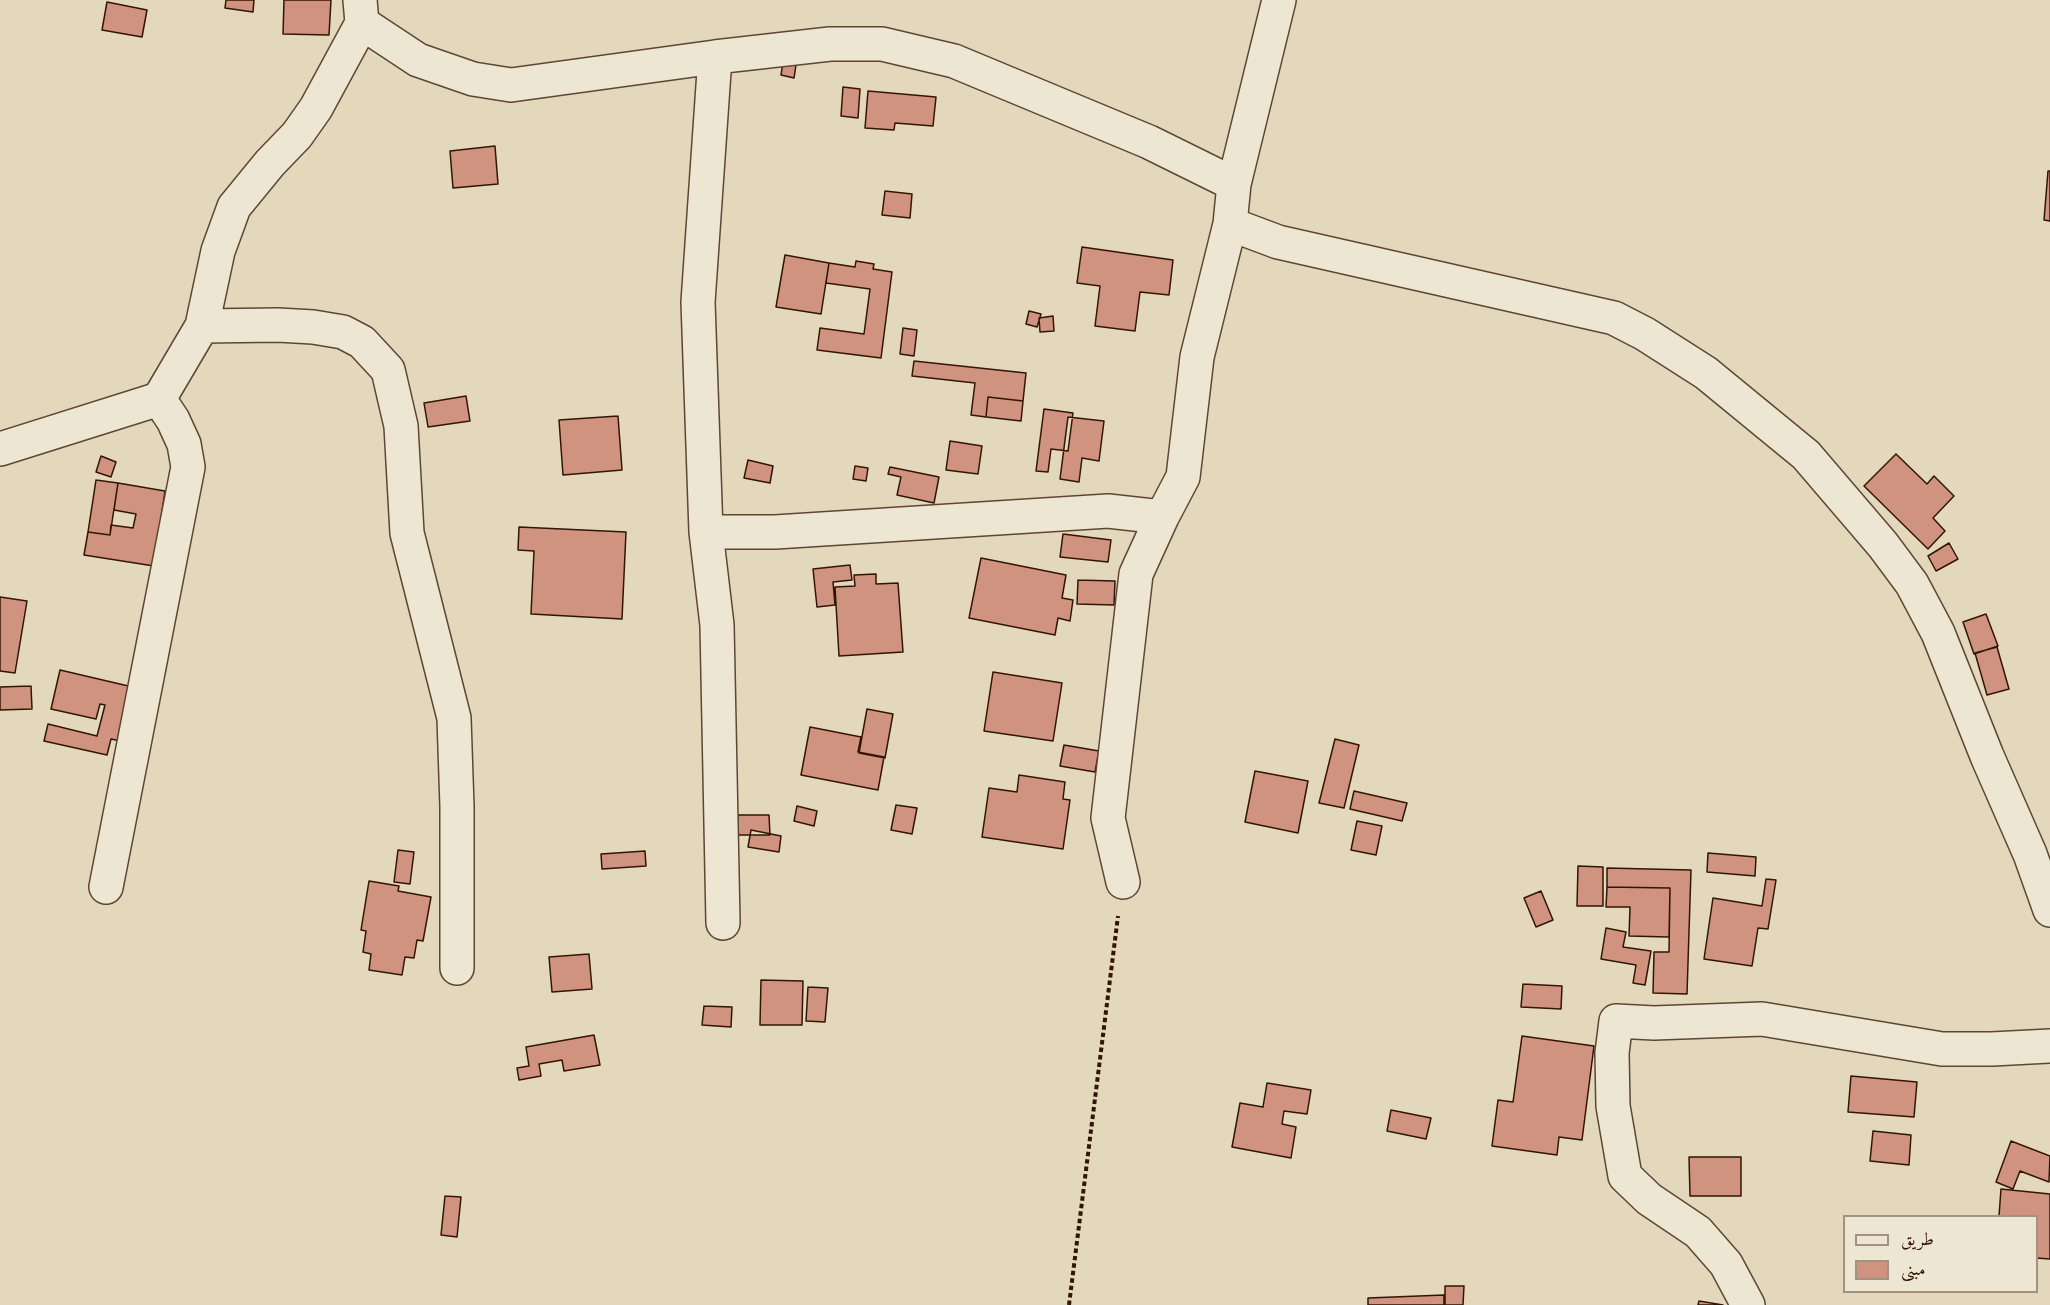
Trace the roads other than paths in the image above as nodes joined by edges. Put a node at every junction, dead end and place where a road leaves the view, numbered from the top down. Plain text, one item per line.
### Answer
1 (1279, 0) edge
2 (361, 12) edge
3 (715, 57) junction
4 (1234, 184) junction
5 (1230, 224) junction
6 (202, 326) junction
7 (159, 399) junction
8 (0, 449) edge
9 (1162, 517) junction
10 (706, 532) junction
11 (1123, 882) road end
12 (106, 887) dead end
13 (2050, 910) edge
14 (723, 923) dead end
15 (457, 968) dead end
16 (2050, 1046) edge
17 (1748, 1305) edge

1 - 4 street
2 - 3 street
2 - 6 street
3 - 4 street
3 - 10 street
4 - 5 street
5 - 9 street
5 - 13 street
6 - 7 street
6 - 15 street
7 - 8 street
7 - 12 street
9 - 10 street
9 - 11 street
10 - 14 street
16 - 17 street

